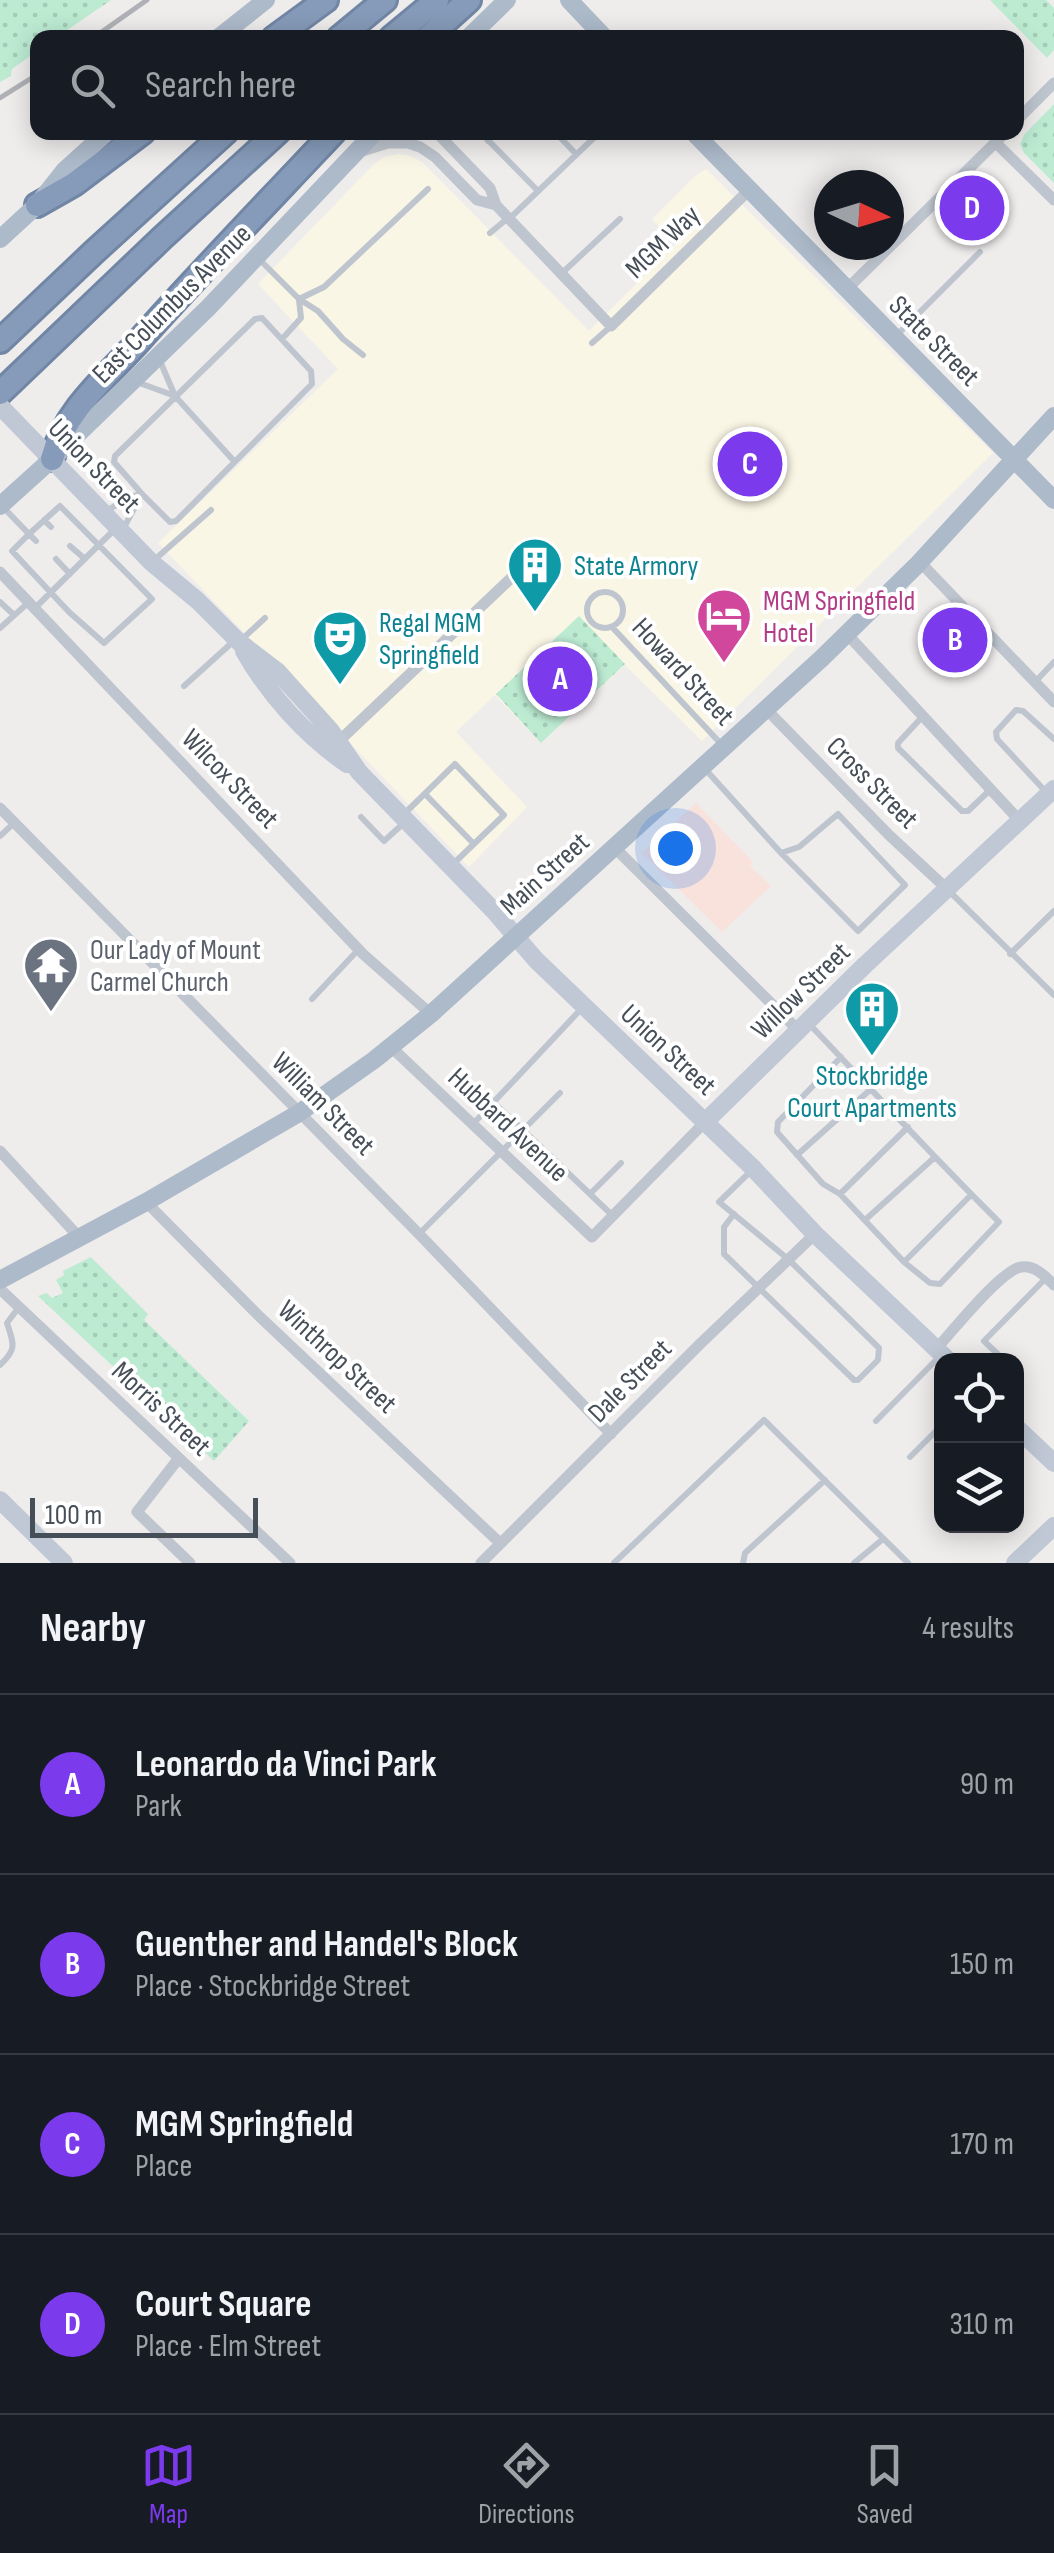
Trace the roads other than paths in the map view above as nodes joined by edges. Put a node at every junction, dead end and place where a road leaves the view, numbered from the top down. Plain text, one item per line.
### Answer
1 (266, 0) edge
2 (326, 0) edge
3 (385, 0) edge
4 (507, 0) edge
5 (569, 0) edge
6 (455, 4) edge
7 (228, 30) edge
8 (285, 30) edge
9 (348, 30) edge
10 (405, 30) edge
11 (434, 30) edge
12 (476, 30) edge
13 (597, 30) edge
14 (1054, 83) edge
15 (1024, 113) edge
16 (99, 140) edge
17 (132, 140) edge
18 (217, 140) edge
19 (269, 140) edge
20 (326, 140) edge
21 (367, 140) edge
22 (444, 140) edge
23 (492, 140) edge
24 (563, 140) edge
25 (591, 140) edge
26 (700, 140) edge
27 (999, 140) edge
28 (996, 143) junction
29 (356, 152) junction
30 (576, 154) junction
31 (428, 190) dead end
32 (538, 191) junction
33 (748, 191) junction
34 (1054, 200) edge
35 (37, 205) junction
36 (496, 205) junction
37 (509, 218) junction
38 (620, 218) dead end
39 (490, 233) dead end
40 (0, 239) edge
41 (980, 252) dead end
42 (257, 257) junction
43 (561, 274) junction
44 (846, 290) junction
45 (299, 298) junction
46 (610, 326) junction
47 (6, 336) edge
48 (894, 338) junction
49 (282, 339) junction
50 (592, 343) dead end
51 (364, 355) dead end
52 (158, 356) junction
53 (133, 380) junction
54 (0, 393) edge
55 (176, 396) junction
56 (0, 406) edge
57 (1054, 416) edge
58 (52, 459) junction
59 (1016, 459) junction
60 (234, 461) junction
61 (142, 494) junction
62 (1054, 500) edge
63 (0, 506) edge
64 (211, 510) dead end
65 (44, 520) junction
66 (114, 524) junction
67 (51, 528) dead end
68 (29, 534) junction
69 (36, 542) dead end
70 (100, 545) junction
71 (70, 546) dead end
72 (56, 560) dead end
73 (85, 560) junction
74 (152, 562) junction
75 (920, 562) junction
76 (525, 565) dead end
77 (0, 572) edge
78 (70, 574) junction
79 (52, 592) junction
80 (0, 602) edge
81 (32, 605) junction
82 (14, 615) junction
83 (264, 618) dead end
84 (612, 627) junction
85 (0, 628) edge
86 (846, 634) junction
87 (237, 641) junction
88 (1054, 662) edge
89 (1034, 682) junction
90 (184, 686) dead end
91 (1054, 702) edge
92 (766, 709) junction
93 (924, 716) junction
94 (1054, 739) edge
95 (338, 742) junction
96 (723, 746) junction
97 (702, 765) junction
98 (359, 772) junction
99 (991, 790) junction
100 (1051, 792) edge
101 (425, 794) junction
102 (0, 808) edge
103 (360, 817) dead end
104 (404, 819) junction
105 (1019, 820) junction
106 (14, 823) junction
107 (0, 836) edge
108 (474, 844) junction
109 (614, 847) junction
110 (781, 852) junction
111 (450, 867) junction
112 (946, 888) junction
113 (1054, 911) edge
114 (516, 936) junction
115 (359, 949) junction
116 (1010, 954) junction
117 (1052, 990) edge
118 (312, 999) dead end
119 (584, 1006) junction
120 (431, 1014) junction
121 (802, 1026) junction
122 (391, 1047) junction
123 (841, 1057) junction
124 (872, 1089) junction
125 (560, 1093) dead end
126 (494, 1102) junction
127 (299, 1113) junction
128 (706, 1122) junction
129 (472, 1124) junction
130 (908, 1127) junction
131 (524, 1130) junction
132 (0, 1151) edge
133 (503, 1153) junction
134 (797, 1155) junction
135 (935, 1157) junction
136 (621, 1163) dead end
137 (754, 1168) junction
138 (590, 1194) junction
139 (840, 1194) junction
140 (971, 1195) junction
141 (146, 1202) junction
142 (734, 1214) junction
143 (613, 1216) junction
144 (865, 1220) junction
145 (419, 1234) junction
146 (815, 1234) junction
147 (78, 1236) junction
148 (592, 1237) joint
149 (788, 1259) junction
150 (904, 1262) junction
151 (0, 1280) edge
152 (1050, 1281) edge
153 (0, 1289) edge
154 (758, 1289) junction
155 (19, 1307) junction
156 (940, 1353) edge
157 (943, 1353) edge
158 (997, 1353) edge
159 (934, 1363) edge
160 (0, 1365) edge
161 (876, 1422) dead end
162 (934, 1433) edge
163 (611, 1434) junction
164 (1024, 1434) edge
165 (910, 1457) dead end
166 (178, 1458) junction
167 (1054, 1462) edge
168 (825, 1480) junction
169 (0, 1500) edge
170 (1054, 1526) edge
171 (883, 1538) junction
172 (500, 1543) junction
173 (64, 1563) edge
174 (190, 1563) edge
175 (290, 1563) edge
176 (481, 1563) edge
177 (614, 1563) edge
178 (744, 1563) edge
179 (854, 1563) edge
180 (908, 1563) edge
181 (1014, 1563) edge

1 - 7 main road
2 - 8 highway
3 - 9 highway
4 - 12 main road
5 - 13 main road
6 - 10 highway
6 - 11 highway
14 - 15 street
16 - 35 main road
17 - 35 highway
18 - 47 highway
19 - 54 highway
20 - 58 highway
21 - 29 main road, East Columbus Avenue
22 - 36 street
23 - 32 lane
24 - 30 lane
25 - 30 lane
26 - 33 main road, State Street
27 - 28 street
28 - 34 street
28 - 44 street
29 - 36 street
29 - 42 main road, East Columbus Avenue
30 - 32 lane
31 - 45 lane
32 - 37 lane
33 - 44 main road, State Street
33 - 46 street, MGM Way
35 - 40 main road
36 - 37 street
37 - 39 lane
37 - 43 street
38 - 43 lane
41 - 48 lane
42 - 45 lane
42 - 52 main road, East Columbus Avenue
43 - 46 street
44 - 48 main road, State Street
45 - 49 lane
45 - 51 lane
46 - 50 lane
48 - 59 main road, State Street
49 - 55 lane
49 - 60 lane
52 - 53 main road, East Columbus Avenue
52 - 55 lane
53 - 55 lane
53 - 58 main road, East Columbus Avenue
55 - 60 lane
55 - 61 lane
56 - 58 street, Union Street
57 - 59 main road, Main Street
58 - 63 main road, East Columbus Avenue
58 - 66 street, Union Street
59 - 62 main road, State Street
59 - 75 main road, Main Street
60 - 61 lane
61 - 66 lane
61 - 66 lane
63 - 68 lane
64 - 74 lane
65 - 67 lane
65 - 68 lane
65 - 70 lane
66 - 70 lane
66 - 74 street, Union Street
68 - 69 lane
68 - 79 lane
70 - 73 lane
70 - 79 lane
71 - 73 lane
72 - 78 lane
73 - 78 lane
74 - 87 street, Union Street
75 - 86 main road, Main Street
75 - 89 street
76 - 95 street
77 - 81 street, Wilcox Street
78 - 79 lane
79 - 81 lane
80 - 82 lane
81 - 82 lane
81 - 115 street, Wilcox Street
82 - 85 lane
83 - 87 lane
84 - 84 lane, Howard Street
84 - 96 lane, Howard Street
86 - 92 main road, Main Street
86 - 93 street
87 - 90 lane
87 - 95 street, Union Street
87 - 98 street, Union Street
88 - 89 lane
89 - 91 street
92 - 96 main road, Main Street
92 - 112 street, Cross Street
93 - 99 street
93 - 99 lane
94 - 100 lane
95 - 98 street, Union Street
96 - 97 main road, Main Street
97 - 109 main road, Main Street
97 - 110 lane
98 - 104 street, Union Street
99 - 105 street
100 - 105 street, Willow Street
101 - 104 lane
101 - 108 lane
101 - 108 lane
102 - 106 street, William Street
103 - 104 lane
104 - 111 street, Union Street
105 - 112 street, Willow Street
106 - 107 lane
106 - 127 street, William Street
108 - 111 lane
109 - 114 main road, Main Street
109 - 121 street
110 - 110 lane
111 - 114 street, Union Street
112 - 116 lane
112 - 121 street, Willow Street
113 - 116 lane
114 - 119 street, Union Street
114 - 120 main road, Main Street
115 - 118 lane
115 - 120 street, Wilcox Street
116 - 117 lane
119 - 126 lane
119 - 128 street, Union Street
120 - 122 main road, Main Street
121 - 123 lane
121 - 128 street, Willow Street
122 - 127 main road, Main Street
122 - 129 street, Hubbard Avenue
123 - 124 lane
123 - 134 lane
124 - 130 lane
124 - 134 lane
125 - 131 lane
126 - 129 lane
126 - 131 lane
127 - 141 main road, Main Street
127 - 145 street, William Street
128 - 137 street, Union Street
128 - 143 street, Willow Street
129 - 133 street, Hubbard Avenue
130 - 135 lane
130 - 139 lane
131 - 133 lane
131 - 138 lane
132 - 147 street
133 - 145 lane
133 - 148 street, Hubbard Avenue
134 - 139 lane
135 - 140 lane
135 - 144 lane
136 - 138 lane
137 - 142 lane
137 - 146 street, Union Street
138 - 143 lane
139 - 144 lane
140 - 150 lane
140 - 150 lane
141 - 147 main road, Main Street
141 - 172 street, Winthrop Street
142 - 149 lane
142 - 154 lane
143 - 148 street, Willow Street
144 - 150 lane
145 - 163 street, William Street
146 - 149 street, Dale Street
146 - 156 street, Union Street
147 - 151 main road, Main Street
149 - 154 street, Dale Street
149 - 154 lane
152 - 157 street
152 - 158 lane
153 - 155 street, Morris Street
154 - 163 street, Dale Street
155 - 160 lane
155 - 166 street, Morris Street
159 - 161 lane
162 - 165 lane
163 - 172 street, Dale Street
164 - 167 street
166 - 174 street
166 - 175 street, Morris Street
168 - 171 lane
168 - 177 lane
168 - 178 lane
169 - 173 street
170 - 181 street
171 - 179 lane
171 - 180 lane
172 - 176 street, Dale Street

